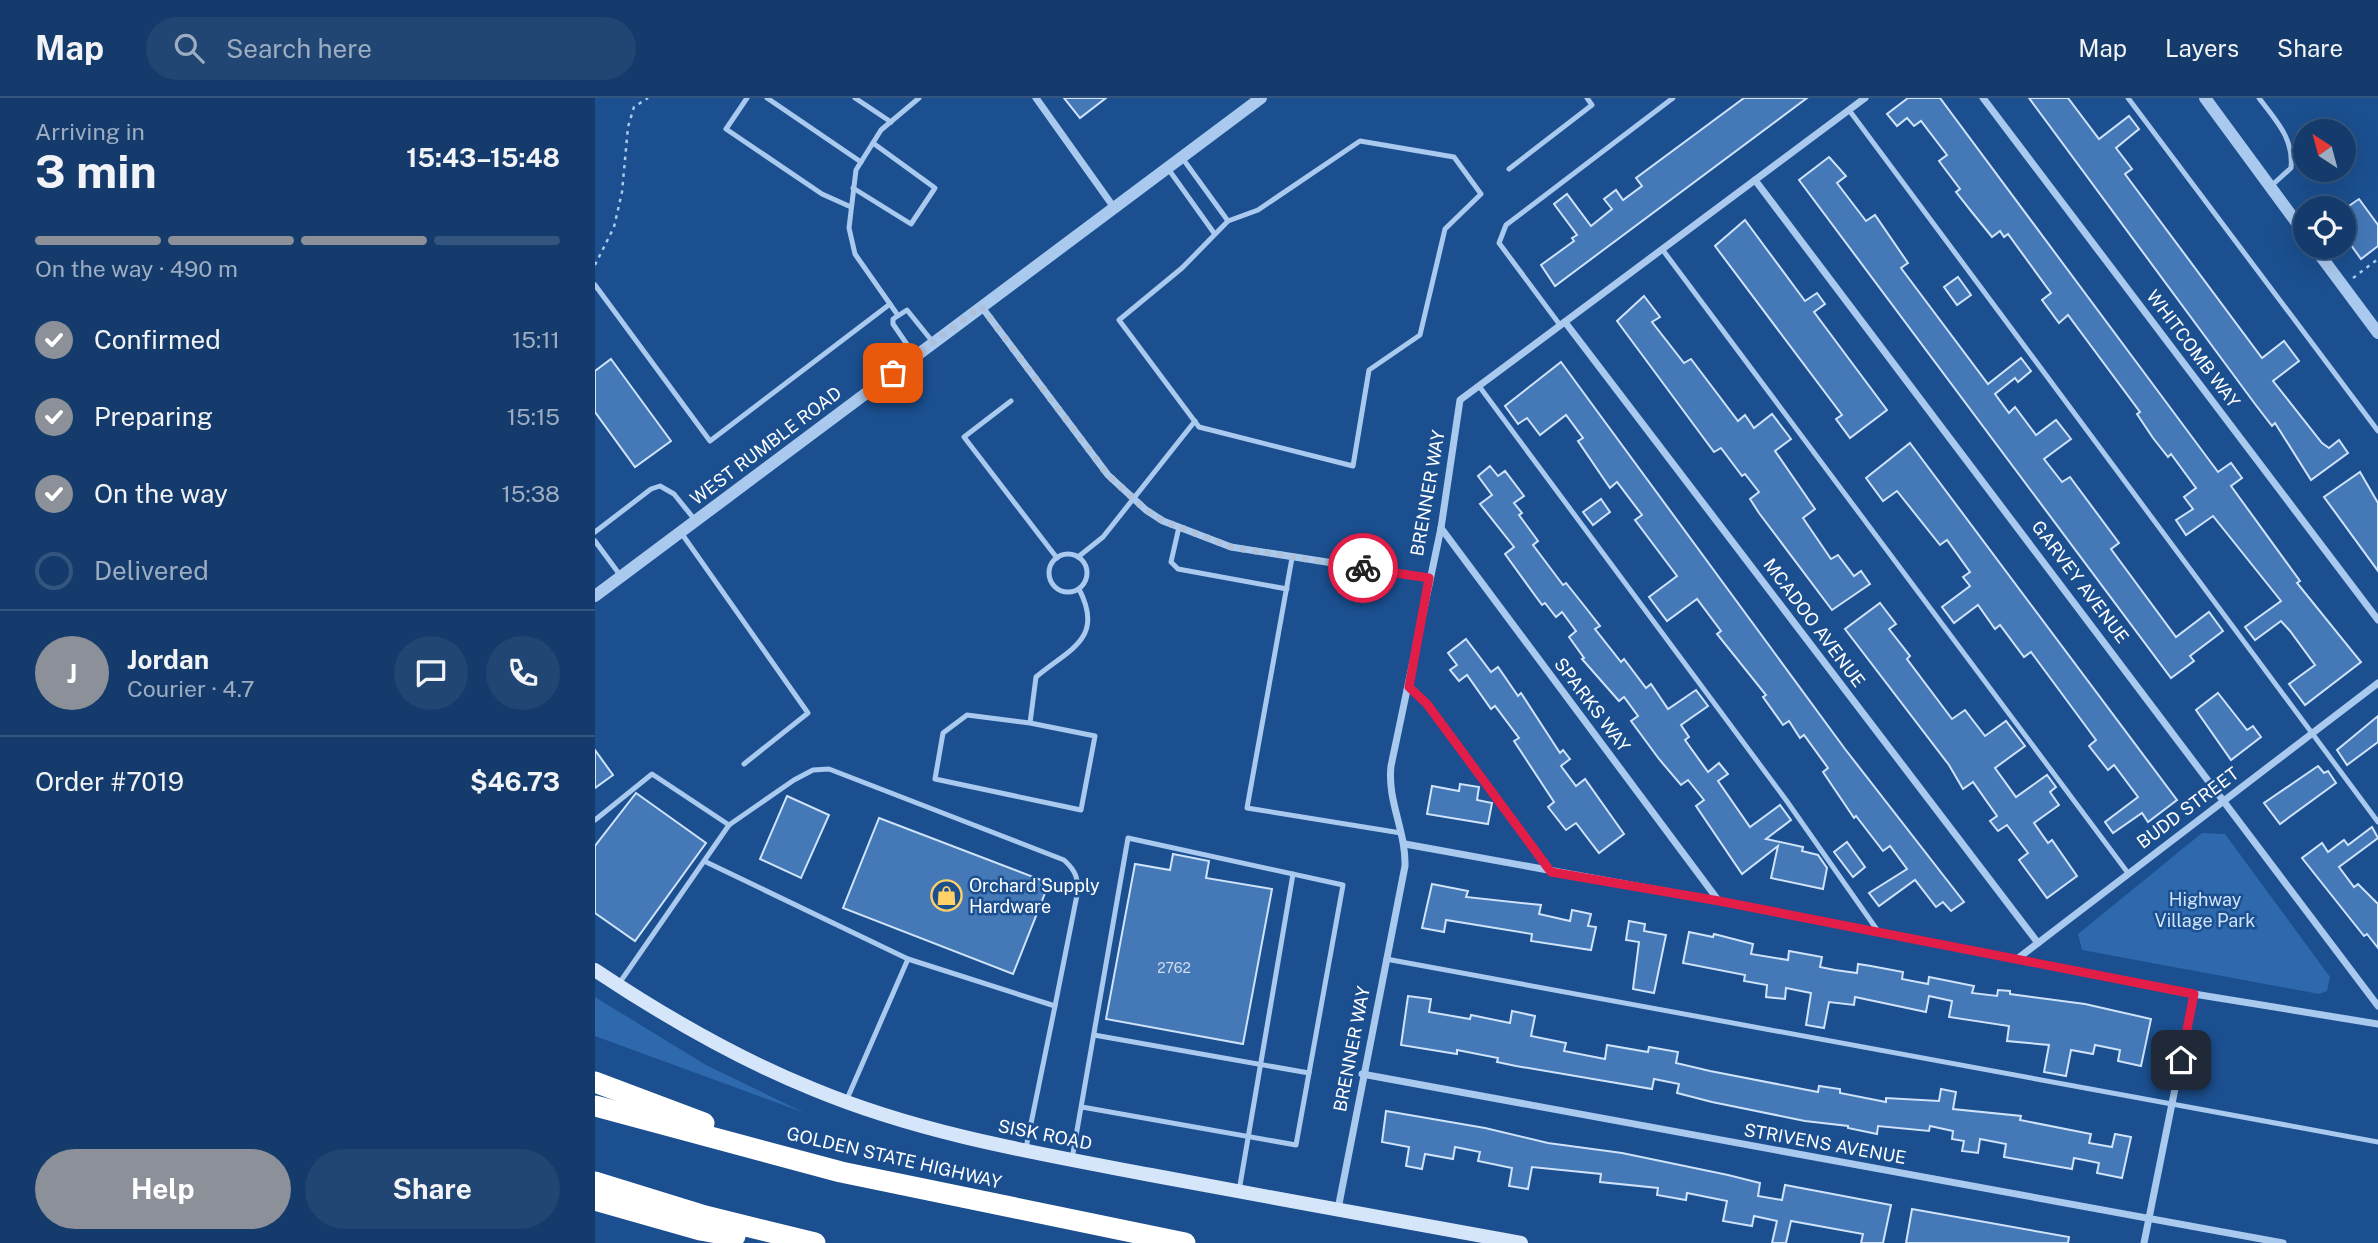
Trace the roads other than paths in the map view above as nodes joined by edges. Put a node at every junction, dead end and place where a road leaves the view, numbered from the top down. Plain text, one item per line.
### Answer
1 (747, 98) edge
2 (767, 98) edge
3 (855, 98) edge
4 (919, 98) edge
5 (1036, 98) edge
6 (1261, 98) edge
7 (1587, 98) edge
8 (1673, 98) edge
9 (1865, 98) edge
10 (1983, 98) edge
11 (2128, 98) edge
12 (2205, 98) edge
13 (2259, 98) edge
14 (1849, 110) junction
15 (891, 122) junction
16 (873, 143) junction
17 (1183, 159) junction
18 (861, 162) junction
19 (1509, 169) dead end
20 (1169, 170) junction
21 (1755, 180) junction
22 (2270, 187) junction
23 (853, 188) junction
24 (851, 206) junction
25 (1115, 209) junction
26 (2293, 218) edge
27 (1228, 221) junction
28 (1214, 233) junction
29 (1662, 249) junction
30 (2323, 259) edge
31 (595, 285) edge
32 (890, 304) junction
33 (981, 306) junction
34 (897, 314) junction
35 (1563, 324) junction
36 (2378, 333) edge
37 (934, 342) junction
38 (915, 356) junction
39 (1479, 386) junction
40 (1011, 401) dead end
41 (1195, 421) junction
42 (2378, 431) edge
43 (1133, 500) junction
44 (696, 521) junction
45 (1179, 527) junction
46 (1440, 528) junction
47 (595, 532) edge
48 (681, 533) junction
49 (595, 541) edge
50 (597, 549) edge
51 (1078, 556) junction
52 (1057, 558) junction
53 (1293, 558) junction
54 (622, 577) junction
55 (1429, 578) junction
56 (1079, 589) junction
57 (1287, 589) junction
58 (595, 596) edge
59 (2378, 620) edge
60 (2378, 684) edge
61 (1409, 687) junction
62 (1030, 723) junction
63 (2312, 733) junction
64 (744, 764) dead end
65 (2225, 800) junction
66 (595, 820) edge
67 (2378, 822) edge
68 (729, 825) junction
69 (1401, 833) junction
70 (1405, 844) junction
71 (704, 861) junction
72 (1551, 872) junction
73 (2128, 873) junction
74 (1293, 874) junction
75 (1719, 901) junction
76 (1880, 933) junction
77 (2038, 943) junction
78 (1386, 959) junction
79 (2017, 959) junction
80 (908, 960) junction
81 (595, 970) edge
82 (618, 985) junction
83 (2194, 994) junction
84 (1055, 1006) junction
85 (2378, 1006) edge
86 (2378, 1024) edge
87 (1094, 1035) junction
88 (1261, 1065) junction
89 (1309, 1073) junction
90 (1362, 1074) junction
91 (595, 1082) edge
92 (846, 1102) junction
93 (2172, 1105) junction
94 (595, 1106) edge
95 (1081, 1107) junction
96 (1250, 1137) junction
97 (2378, 1142) edge
98 (1026, 1151) junction
99 (1072, 1160) junction
100 (841, 1172) junction
101 (595, 1182) edge
102 (1239, 1191) junction
103 (595, 1200) edge
104 (1338, 1210) junction
105 (2150, 1220) junction
106 (778, 1243) edge
107 (815, 1243) edge
108 (1185, 1243) edge
109 (1521, 1243) edge
110 (2144, 1243) edge
111 (2283, 1243) edge

1 - 24 lane
2 - 18 lane
3 - 15 lane
4 - 15 lane
5 - 25 street
6 - 17 street, WEST RUMBLE ROAD
7 - 19 lane
8 - 35 lane
9 - 14 street, BRENNER WAY
10 - 59 street, WHITCOMB WAY
11 - 42 lane
12 - 22 street
13 - 22 lane
14 - 21 street, BRENNER WAY
14 - 63 lane
15 - 16 lane
16 - 18 lane
16 - 23 lane
17 - 20 street, WEST RUMBLE ROAD
17 - 27 lane
18 - 23 lane
20 - 25 street, WEST RUMBLE ROAD
20 - 28 lane
21 - 29 street, BRENNER WAY
21 - 65 street, GARVEY AVENUE
22 - 26 street
23 - 24 lane
24 - 32 lane
25 - 33 street, WEST RUMBLE ROAD
27 - 28 lane
27 - 41 lane
28 - 41 lane
29 - 35 street, BRENNER WAY
29 - 73 lane
30 - 36 street
31 - 32 lane
32 - 34 lane
33 - 37 street, WEST RUMBLE ROAD
33 - 43 street
34 - 37 lane
34 - 38 lane
35 - 39 street, BRENNER WAY
35 - 77 street, MCADOO AVENUE
37 - 38 street, WEST RUMBLE ROAD
38 - 44 street, WEST RUMBLE ROAD
39 - 46 street, BRENNER WAY
39 - 76 lane
40 - 52 lane
41 - 43 lane
43 - 45 street
43 - 51 lane
44 - 47 lane
44 - 48 street, WEST RUMBLE ROAD
45 - 53 street
45 - 57 lane
46 - 55 street, BRENNER WAY
46 - 75 street, SPARKS WAY
48 - 54 street, WEST RUMBLE ROAD
48 - 64 lane
49 - 50 lane
50 - 54 lane
51 - 52 lane
51 - 56 lane
52 - 56 lane
53 - 55 street
53 - 57 lane
54 - 58 street, WEST RUMBLE ROAD
55 - 61 street, BRENNER WAY
56 - 62 lane
57 - 69 lane
60 - 63 street, BUDD STREET
61 - 69 street, BRENNER WAY
61 - 72 lane
62 - 62 lane
63 - 65 street, BUDD STREET
63 - 67 lane
65 - 73 street, BUDD STREET
65 - 85 street, GARVEY AVENUE
66 - 68 lane
68 - 71 lane
68 - 84 lane
69 - 70 street, BRENNER WAY
70 - 72 street
70 - 78 street, BRENNER WAY
71 - 80 lane
71 - 82 lane
72 - 75 street
73 - 77 street, BUDD STREET
74 - 87 lane
74 - 88 lane
74 - 89 lane
75 - 76 street
76 - 79 street
77 - 79 street, BUDD STREET
78 - 90 street, BRENNER WAY
78 - 93 lane
79 - 83 street
80 - 84 lane
80 - 92 lane
81 - 82 main road, SISK ROAD
82 - 92 main road, SISK ROAD
83 - 86 street
83 - 93 street
84 - 98 lane
87 - 88 lane
87 - 95 lane
88 - 89 lane
88 - 96 lane
89 - 96 lane
90 - 104 street, BRENNER WAY
90 - 105 street, STRIVENS AVENUE
91 - 100 highway
92 - 98 main road, SISK ROAD
93 - 97 lane
93 - 105 street
94 - 100 highway, GOLDEN STATE HIGHWAY
95 - 96 lane
95 - 99 lane
96 - 102 lane
98 - 99 main road, SISK ROAD
99 - 102 main road, SISK ROAD
100 - 108 highway, GOLDEN STATE HIGHWAY
101 - 107 highway
102 - 104 main road, SISK ROAD
103 - 106 highway
104 - 109 main road, SISK ROAD
105 - 110 street
105 - 111 street, STRIVENS AVENUE

